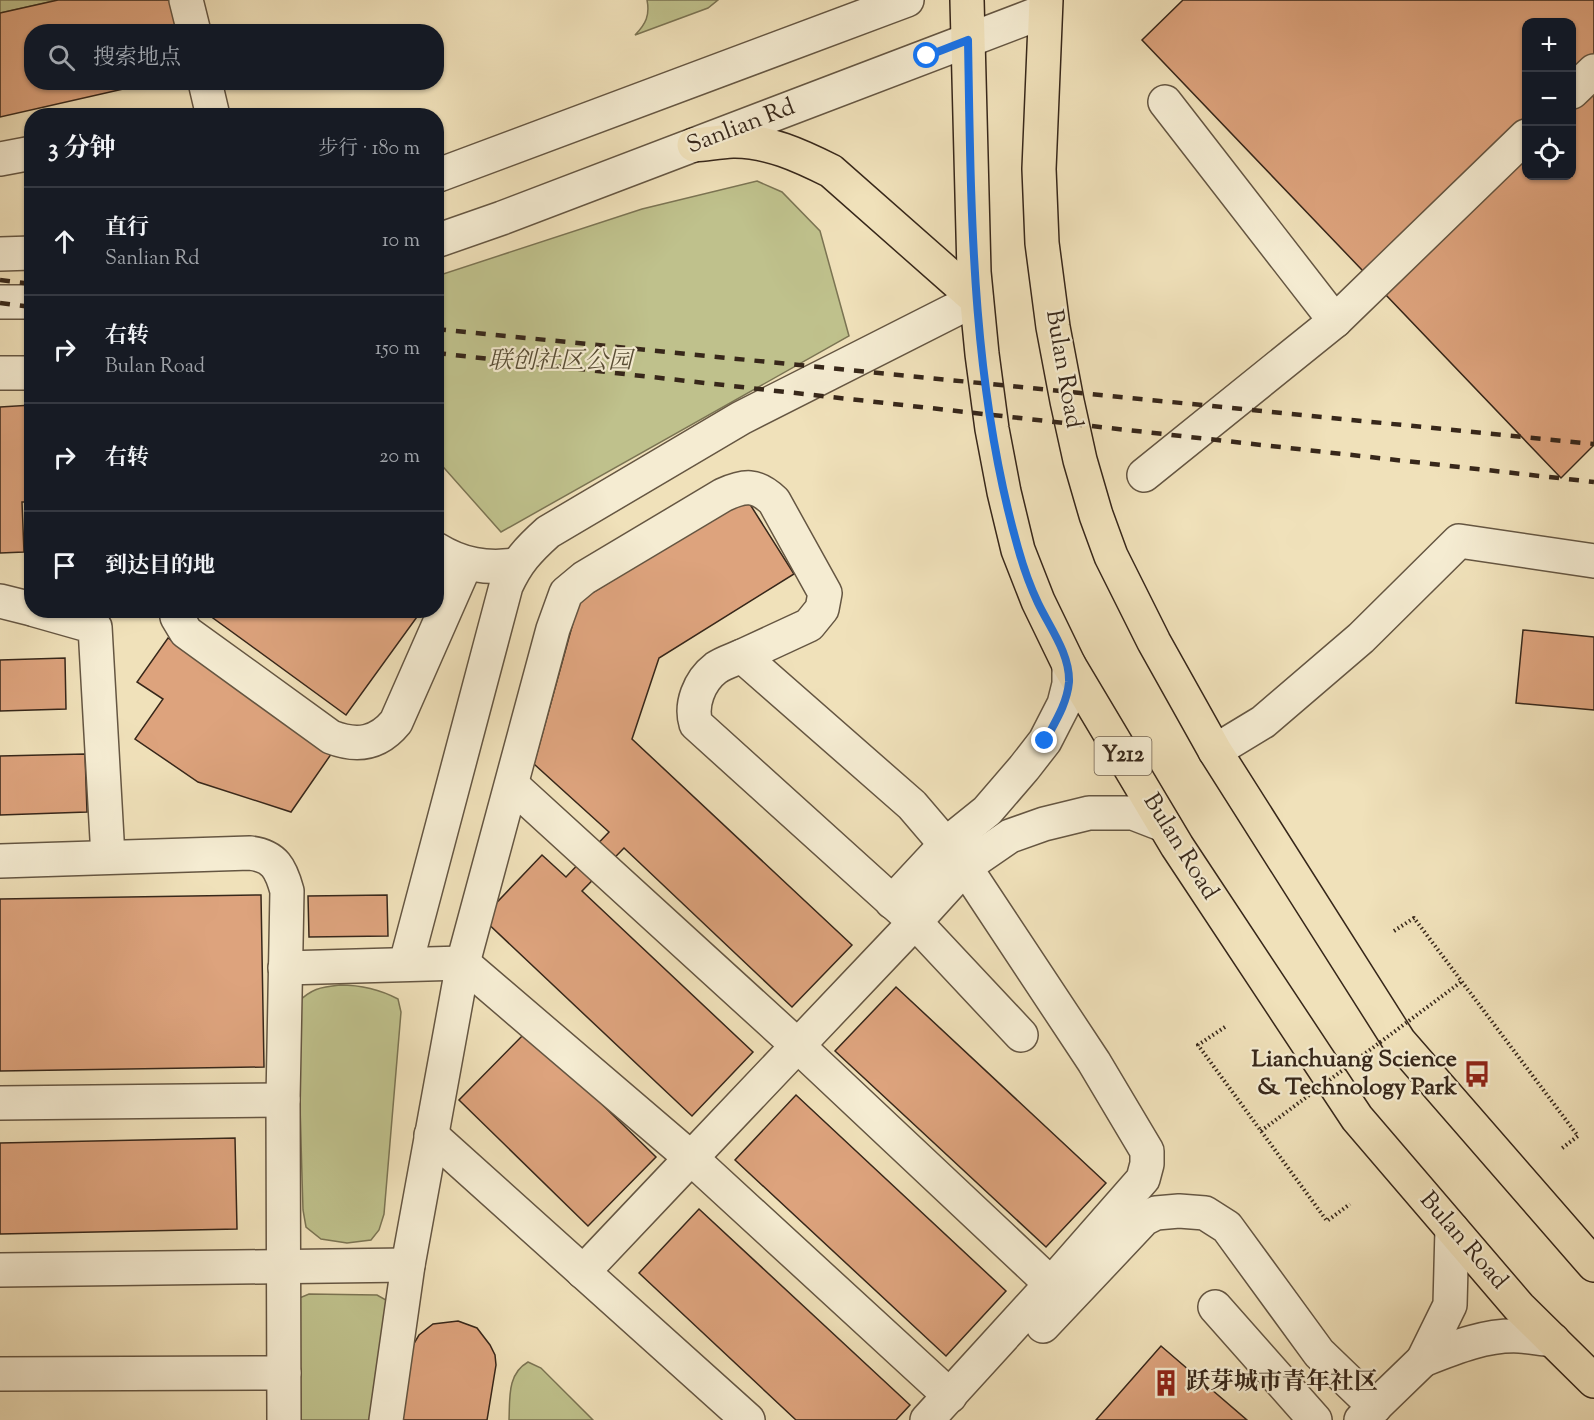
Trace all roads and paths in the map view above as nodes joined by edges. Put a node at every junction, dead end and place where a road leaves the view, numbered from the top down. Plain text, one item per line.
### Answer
1 (186, 0) edge
2 (907, 0) edge
3 (967, 0) edge
4 (1037, 4) edge
5 (192, 24) edge
6 (968, 40) junction
7 (1594, 71) edge
8 (1576, 88) edge
9 (207, 90) edge
10 (1165, 102) dead end
11 (211, 108) edge
12 (1522, 141) edge
13 (694, 145) junction
14 (24, 154) edge
15 (0, 159) edge
16 (444, 173) edge
17 (444, 238) edge
18 (24, 253) edge
19 (0, 254) edge
20 (976, 299) junction
21 (0, 302) edge
22 (24, 302) edge
23 (1335, 321) junction
24 (0, 373) edge
25 (24, 374) edge
26 (1144, 474) dead end
27 (444, 554) edge
28 (1594, 561) edge
29 (466, 563) junction
30 (516, 565) junction
31 (0, 601) edge
32 (24, 608) edge
33 (444, 613) edge
34 (178, 618) edge
35 (442, 618) edge
36 (98, 619) edge
37 (742, 656) junction
38 (1069, 665) junction
39 (1215, 751) junction
40 (512, 784) junction
41 (1164, 825) junction
42 (956, 855) junction
43 (108, 857) junction
44 (0, 861) edge
45 (904, 912) junction
46 (1394, 932) dead end
47 (406, 963) junction
48 (463, 963) junction
49 (285, 968) junction
50 (1461, 982) junction
51 (1225, 1027) dead end
52 (1021, 1035) dead end
53 (798, 1046) junction
54 (283, 1100) junction
55 (0, 1103) edge
56 (1261, 1131) junction
57 (431, 1135) junction
58 (1561, 1149) dead end
59 (691, 1158) junction
60 (1350, 1204) dead end
61 (1452, 1229) junction
62 (408, 1265) junction
63 (1594, 1265) edge
64 (284, 1266) junction
65 (0, 1270) edge
66 (583, 1272) junction
67 (1051, 1284) junction
68 (1215, 1307) dead end
69 (1553, 1340) junction
70 (1423, 1360) junction
71 (284, 1373) junction
72 (0, 1374) edge
73 (1594, 1381) edge
74 (954, 1408) edge
75 (1368, 1413) edge
76 (284, 1420) edge
77 (386, 1420) edge
78 (748, 1420) edge
79 (927, 1420) edge
80 (1315, 1420) edge

1 - 5 street
2 - 16 street
3 - 6 main road, Bulan Road / Y212
4 - 6 street, Sanlian Rd
4 - 39 main road, Bulan Road
6 - 13 street, Sanlian Rd
6 - 20 main road, Bulan Road / Y212
7 - 8 street
9 - 11 street
10 - 23 street
12 - 23 street
13 - 17 street, Sanlian Rd
13 - 20 main road
14 - 15 street
18 - 19 street
20 - 30 street
20 - 38 main road, Bulan Road / Y212
21 - 22 street
23 - 26 street
24 - 25 street
27 - 29 street
28 - 39 street
29 - 30 street
29 - 33 street
30 - 47 street
31 - 32 street
34 - 35 street
36 - 43 street
37 - 40 street
37 - 42 street
37 - 45 street
38 - 41 main road, Bulan Road / Y212
38 - 42 street
39 - 63 main road, Bulan Road
40 - 48 street
40 - 53 street
41 - 42 street
41 - 61 main road, Bulan Road / Y212
42 - 45 street
42 - 67 street
43 - 44 street
43 - 49 street
45 - 52 street
45 - 53 street
46 - 50 path
47 - 48 street
47 - 49 street
48 - 57 street
48 - 59 street
49 - 54 street
50 - 56 path, bridge
50 - 58 path
51 - 56 path
53 - 59 street
53 - 67 street
54 - 55 street
54 - 64 street
56 - 60 path
57 - 62 street
57 - 66 street
59 - 66 street
59 - 74 street
61 - 69 main road, Bulan Road / Y212
61 - 70 street
62 - 64 street
62 - 77 street
64 - 65 street
64 - 71 street
66 - 78 street
67 - 74 street
68 - 80 street
69 - 70 street
69 - 73 main road, Bulan Road / Y212
70 - 75 street
71 - 72 street
71 - 76 street
74 - 75 street
74 - 79 street

